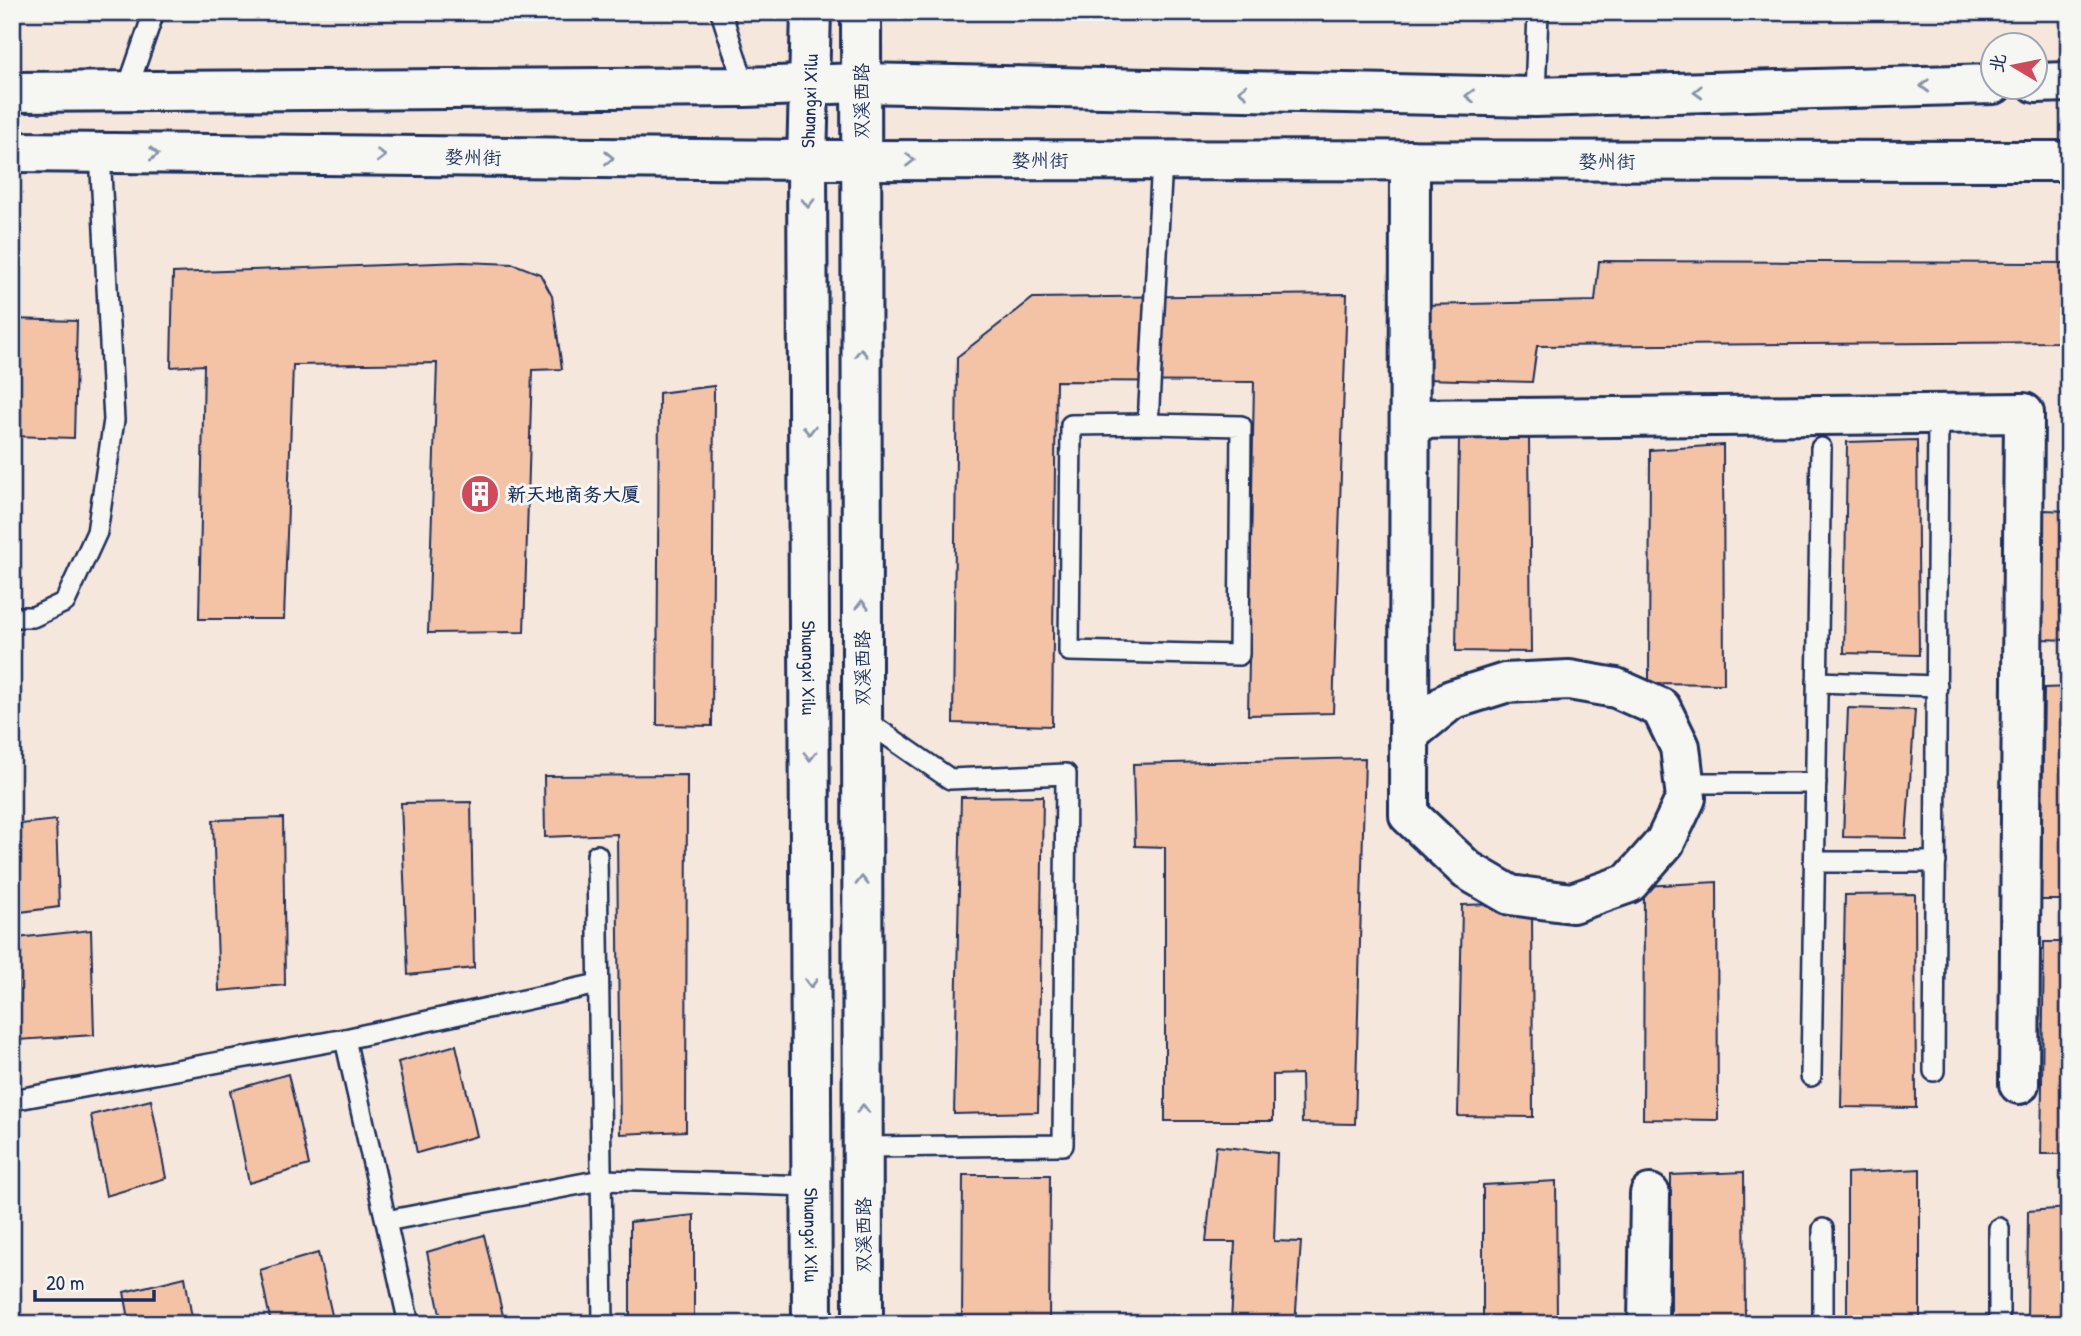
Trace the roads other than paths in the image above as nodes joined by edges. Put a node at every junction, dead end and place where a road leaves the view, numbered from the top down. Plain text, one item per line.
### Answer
1 (154, 12) edge
2 (721, 12) edge
3 (811, 12) edge
4 (861, 12) edge
5 (1538, 12) edge
6 (2069, 82) edge
7 (860, 83) junction
8 (2050, 83) edge
9 (1980, 84) edge
10 (811, 85) junction
11 (745, 87) junction
12 (12, 92) edge
13 (126, 93) junction
14 (1535, 97) junction
15 (12, 152) edge
16 (100, 153) junction
17 (807, 160) junction
18 (861, 160) junction
19 (1162, 160) junction
20 (1410, 160) junction
21 (2069, 161) edge
22 (1938, 414) junction
23 (1410, 419) junction
24 (1148, 424) junction
25 (1821, 448) dead end
26 (12, 617) edge
27 (1818, 682) junction
28 (1937, 686) junction
29 (862, 718) junction
30 (1409, 734) junction
31 (1685, 783) junction
32 (1816, 783) junction
33 (597, 855) dead end
34 (1814, 862) junction
35 (1936, 862) junction
36 (598, 984) junction
37 (345, 1039) junction
38 (1934, 1071) dead end
39 (1811, 1076) dead end
40 (2019, 1084) dead end
41 (14, 1097) edge
42 (863, 1147) junction
43 (601, 1180) junction
44 (812, 1186) junction
45 (1650, 1194) dead end
46 (386, 1221) junction
47 (1998, 1228) dead end
48 (1823, 1229) dead end
49 (410, 1324) edge
50 (603, 1324) edge
51 (812, 1324) edge
52 (863, 1324) edge
53 (1648, 1324) edge
54 (1823, 1324) edge
55 (1999, 1324) edge

1 - 13 lane
2 - 11 lane
3 - 10 main road, Shuangxi Xilu
4 - 7 main road, 双溪西路
5 - 14 lane
6 - 8 main road
7 - 10 main road
14 -> 7 main road
7 - 18 main road, 双溪西路
9 -> 14 main road
10 - 11 main road
10 - 17 main road, Shuangxi Xilu
11 - 13 main road
12 - 13 main road
15 - 16 main road, 婺州街
16 -> 17 main road, 婺州街
16 - 26 lane
17 - 18 main road, 婺州街
17 -> 44 main road, Shuangxi Xilu
18 -> 19 main road, 婺州街
29 -> 18 main road, 双溪西路
19 - 20 main road, 婺州街
19 - 24 lane
20 - 21 main road, 婺州街
20 - 23 main road
22 - 23 main road
22 - 28 lane
22 - 40 main road
23 - 30 main road
24 - 24 lane
25 - 27 lane
27 - 28 lane
27 - 32 lane
28 - 35 lane
42 -> 29 main road, 双溪西路
29 - 42 lane
30 - 31 main road
30 - 31 main road
31 - 32 lane
32 - 34 lane
33 - 36 lane
34 - 35 lane
34 - 39 lane
35 - 38 lane
36 - 37 lane
36 - 43 lane
37 - 41 lane
37 - 46 lane
42 - 52 main road, 双溪西路
43 - 44 lane
43 - 46 lane
43 - 50 lane
44 - 51 main road, Shuangxi Xilu
45 - 53 main road
46 - 49 lane
47 - 55 lane
48 - 54 lane

